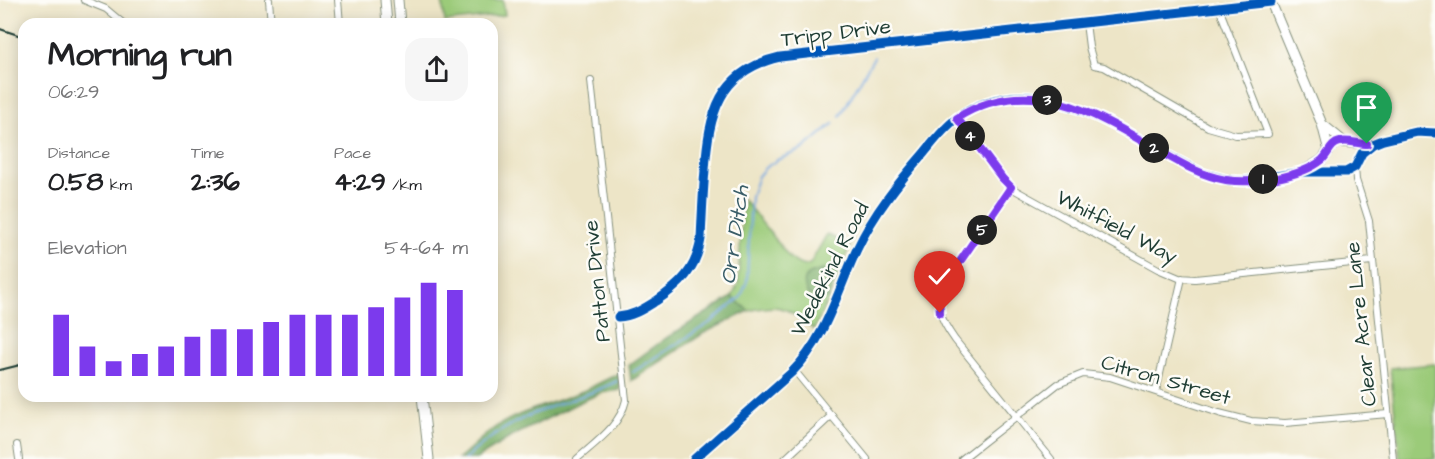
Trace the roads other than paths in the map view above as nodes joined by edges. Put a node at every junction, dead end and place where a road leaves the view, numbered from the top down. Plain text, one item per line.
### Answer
1 (84, 0) edge
2 (269, 0) edge
3 (338, 0) edge
4 (385, 0) edge
5 (398, 0) edge
6 (1270, 1) edge
7 (1219, 8) junction
8 (118, 18) edge
9 (270, 18) edge
10 (340, 18) edge
11 (386, 18) edge
12 (400, 18) edge
13 (1086, 22) junction
14 (591, 81) dead end
15 (957, 118) junction
16 (1322, 124) junction
17 (1435, 133) edge
18 (1345, 142) junction
19 (1372, 144) junction
20 (1328, 152) junction
21 (1356, 165) junction
22 (1302, 172) junction
23 (1339, 172) junction
24 (1011, 187) junction
25 (1358, 187) junction
26 (1372, 261) junction
27 (1182, 278) junction
28 (618, 317) junction
29 (794, 370) junction
30 (1156, 391) junction
31 (423, 402) edge
32 (1388, 414) junction
33 (832, 415) junction
34 (1016, 415) junction
35 (17, 445) dead end
36 (19, 459) edge
37 (429, 459) edge
38 (578, 459) edge
39 (694, 459) edge
40 (785, 459) edge
41 (867, 459) edge
42 (962, 459) edge
43 (1051, 459) edge
44 (1393, 459) edge

1 - 8 street
2 - 9 street
3 - 10 street
4 - 11 street
5 - 12 street
6 - 7 street, Tripp Drive
6 - 16 street
7 - 13 street, Tripp Drive
7 - 13 street
13 - 28 street, Tripp Drive
14 - 28 street, Patton Drive
15 - 22 street, Wedekind Road
15 - 24 street, Whitfield Way
15 - 29 street, Wedekind Road
16 - 18 street
16 - 20 street
17 - 19 street
18 - 19 street
18 - 20 street
18 - 21 street
19 - 21 street
20 - 22 street, Wedekind Road
20 - 23 street
21 - 23 street
21 - 25 street, Clear Acre Lane
22 - 23 street, Wedekind Road
23 - 25 street
24 - 27 street, Whitfield Way
24 - 34 street
25 - 26 street, Clear Acre Lane
26 - 27 street, Whitfield Way
26 - 32 street, Clear Acre Lane
27 - 30 street
28 - 38 street, Patton Drive
29 - 33 street
29 - 39 street, Wedekind Road
30 - 32 street, Citron Street
30 - 34 street, Citron Street
31 - 37 street
32 - 44 street, Clear Acre Lane
33 - 40 street
33 - 41 street
34 - 42 street, Citron Street
34 - 43 street
35 - 36 street

